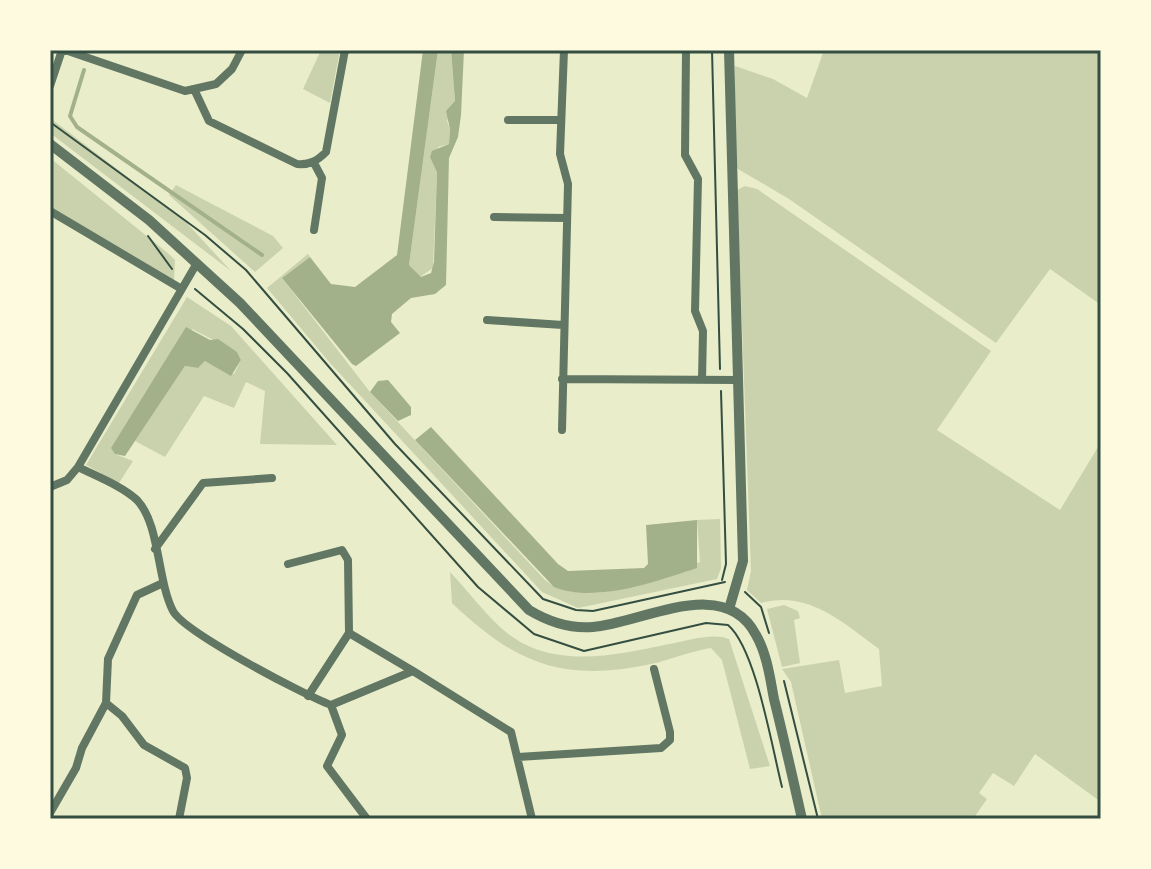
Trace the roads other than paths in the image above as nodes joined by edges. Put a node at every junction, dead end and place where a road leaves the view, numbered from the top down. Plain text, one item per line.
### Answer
1 (63, 50) edge
2 (242, 50) edge
3 (345, 50) edge
4 (564, 50) edge
5 (686, 50) edge
6 (729, 50) edge
7 (50, 86) edge
8 (194, 89) junction
9 (508, 120) dead end
10 (561, 120) junction
11 (50, 144) edge
12 (314, 163) junction
13 (50, 211) edge
14 (494, 217) dead end
15 (567, 218) junction
16 (314, 230) dead end
17 (197, 263) junction
18 (180, 288) junction
19 (487, 320) dead end
20 (563, 325) junction
21 (562, 379) junction
22 (702, 380) junction
23 (738, 380) junction
24 (562, 430) dead end
25 (78, 467) junction
26 (272, 478) dead end
27 (50, 487) edge
28 (155, 549) junction
29 (288, 564) dead end
30 (163, 583) junction
31 (729, 609) junction
32 (349, 633) junction
33 (654, 669) dead end
34 (413, 671) junction
35 (308, 696) junction
36 (106, 703) junction
37 (331, 705) junction
38 (518, 757) junction
39 (50, 813) edge
40 (179, 819) edge
41 (367, 819) edge
42 (532, 819) edge
43 (802, 819) edge

1 - 7 street
1 - 8 street
2 - 8 street
3 - 12 street
4 - 10 street
5 - 22 street
6 - 23 street
8 - 12 street
9 - 10 street
10 - 15 street
11 - 17 street
12 - 16 street
13 - 18 street
14 - 15 street
15 - 20 street
17 - 18 street
17 - 31 street
18 - 25 street
19 - 20 street
20 - 21 street
21 - 22 street
21 - 24 street
22 - 23 street
23 - 31 street
25 - 27 street
25 - 28 street
26 - 28 street
28 - 30 street
29 - 32 street
30 - 35 street
30 - 36 street
31 - 43 street
32 - 34 street
32 - 35 street
33 - 38 street
34 - 37 street
34 - 38 street
35 - 37 street
36 - 39 street
36 - 40 street
37 - 41 street
38 - 42 street

